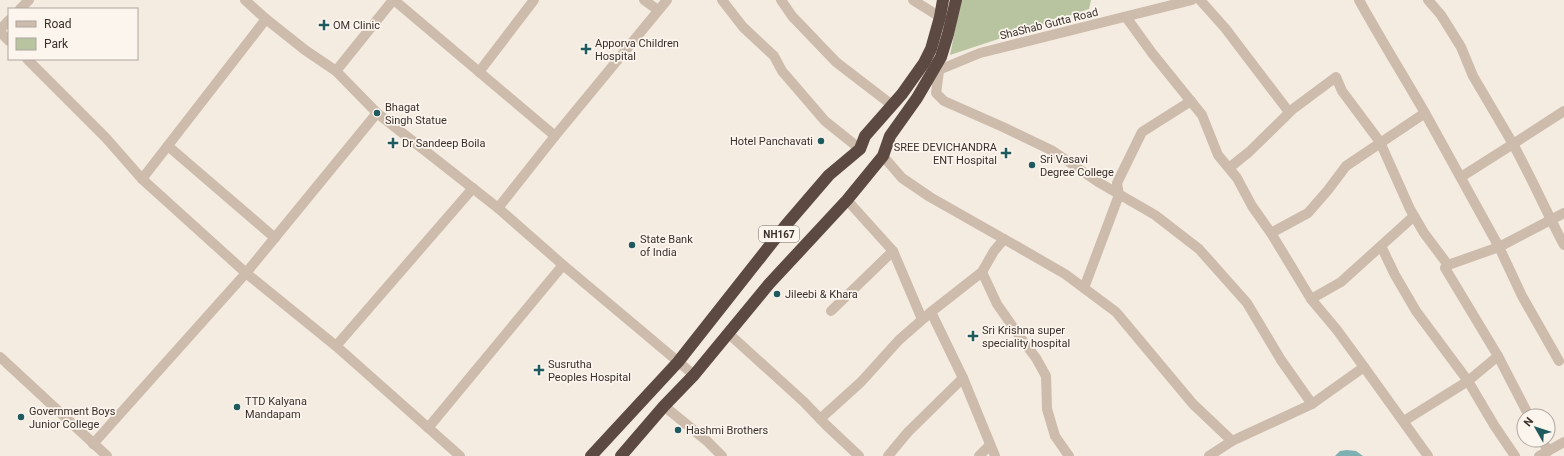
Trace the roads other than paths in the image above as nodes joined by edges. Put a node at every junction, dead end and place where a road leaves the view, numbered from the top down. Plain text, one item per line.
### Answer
1 (29, 0) edge
2 (245, 0) edge
3 (393, 0) edge
4 (534, 0) edge
5 (644, 0) edge
6 (666, 0) edge
7 (722, 0) edge
8 (781, 0) edge
9 (913, 0) edge
10 (943, 0) edge
11 (956, 0) edge
12 (1192, 0) edge
13 (1200, 0) edge
14 (1359, 0) edge
15 (1428, 0) edge
16 (21, 8) edge
17 (658, 10) junction
18 (940, 17) junction
19 (1126, 17) junction
20 (266, 19) junction
21 (8, 21) edge
22 (0, 31) edge
23 (8, 40) edge
24 (28, 60) edge
25 (336, 71) junction
26 (936, 71) junction
27 (479, 72) junction
28 (914, 77) junction
29 (1191, 102) junction
30 (892, 105) junction
31 (1564, 111) edge
32 (1289, 112) junction
33 (377, 113) junction
34 (1425, 113) junction
35 (555, 136) junction
36 (1380, 142) junction
37 (1513, 144) junction
38 (168, 146) junction
39 (860, 149) junction
40 (883, 156) junction
41 (1229, 168) junction
42 (1461, 177) junction
43 (142, 179) junction
44 (473, 188) junction
45 (1119, 195) junction
46 (847, 200) junction
47 (498, 208) junction
48 (1564, 213) edge
49 (1414, 216) junction
50 (1550, 220) junction
51 (1271, 232) junction
52 (275, 238) junction
53 (1004, 239) junction
54 (1564, 245) edge
55 (1381, 246) junction
56 (1499, 247) junction
57 (893, 251) junction
58 (563, 265) junction
59 (1448, 265) junction
60 (982, 272) junction
61 (246, 273) junction
62 (1084, 288) junction
63 (1311, 299) junction
64 (831, 311) dead end
65 (930, 312) junction
66 (922, 319) junction
67 (728, 333) junction
68 (336, 346) junction
69 (1498, 356) junction
70 (0, 357) edge
71 (678, 362) junction
72 (1562, 362) edge
73 (1364, 367) junction
74 (694, 375) junction
75 (963, 378) junction
76 (1468, 381) junction
77 (1312, 404) junction
78 (664, 406) junction
79 (1525, 408) edge
80 (820, 419) junction
81 (1404, 421) junction
82 (428, 428) junction
83 (1232, 441) junction
84 (1564, 442) edge
85 (93, 444) junction
86 (990, 445) junction
87 (1546, 448) edge
88 (1548, 451) junction
89 (107, 456) edge
90 (460, 456) edge
91 (591, 456) edge
92 (621, 456) edge
93 (722, 456) edge
94 (859, 456) edge
95 (888, 456) edge
96 (979, 456) edge
97 (995, 456) edge
98 (1069, 456) edge
99 (1209, 456) edge
100 (1428, 456) edge
101 (1515, 456) edge
102 (1538, 456) edge

1 - 16 street
2 - 20 street
3 - 25 street
3 - 27 street
4 - 27 street
5 - 17 street
6 - 17 street
7 - 39 street
8 - 30 street
9 - 18 street
10 - 18 highway, NH167
11 - 26 highway, NH167
12 - 19 street, ShaShab Gutta Road
13 - 32 street
14 - 34 street
15 - 37 street
17 - 35 street
18 - 28 highway, NH167
19 - 26 street, ShaShab Gutta Road
19 - 29 street
20 - 25 street
20 - 38 street
21 - 22 street
22 - 23 street
24 - 43 street
25 - 33 street
26 - 28 street, ShaShab Gutta Road
26 - 40 highway, NH167
26 - 45 street
27 - 35 street
28 - 30 highway, NH167
29 - 41 street
29 - 45 street
30 - 39 highway, NH167
31 - 37 street
32 - 36 street
32 - 41 street
33 - 44 street
33 - 52 street
34 - 36 street
34 - 42 street
35 - 47 street
36 - 49 street
36 - 51 street
37 - 42 street
37 - 50 street
38 - 43 street
38 - 52 street
39 - 71 highway, NH167
40 - 46 highway, NH167
40 - 53 street
41 - 51 street
42 - 56 street
43 - 61 street
44 - 47 street
44 - 68 street
45 - 62 street
45 - 77 street
46 - 57 street
46 - 67 highway, NH167
47 - 58 street
48 - 50 street
49 - 55 street
49 - 59 street
50 - 54 street
50 - 56 street
51 - 63 street
52 - 61 street
53 - 60 street
53 - 62 street
55 - 63 street
55 - 76 street
56 - 59 street
56 - 72 street
57 - 64 street
57 - 66 street
58 - 71 street
58 - 82 street
59 - 69 street
60 - 65 street
60 - 98 street
61 - 68 street
61 - 85 street
62 - 83 street
63 - 73 street
65 - 66 street
65 - 75 street
66 - 80 street
67 - 74 highway, NH167
67 - 80 street
68 - 82 street
69 - 76 street
69 - 79 street
70 - 85 street
71 - 74 street
71 - 91 highway, NH167
73 - 77 street
73 - 81 street
74 - 78 highway, NH167
75 - 86 street
75 - 95 street
76 - 81 street
76 - 101 street
77 - 83 street
78 - 92 highway, NH167
78 - 93 street
80 - 94 street
81 - 100 street
82 - 90 street
83 - 99 street
84 - 88 street
85 - 89 street
86 - 96 street
86 - 97 street
87 - 88 street
88 - 102 street

